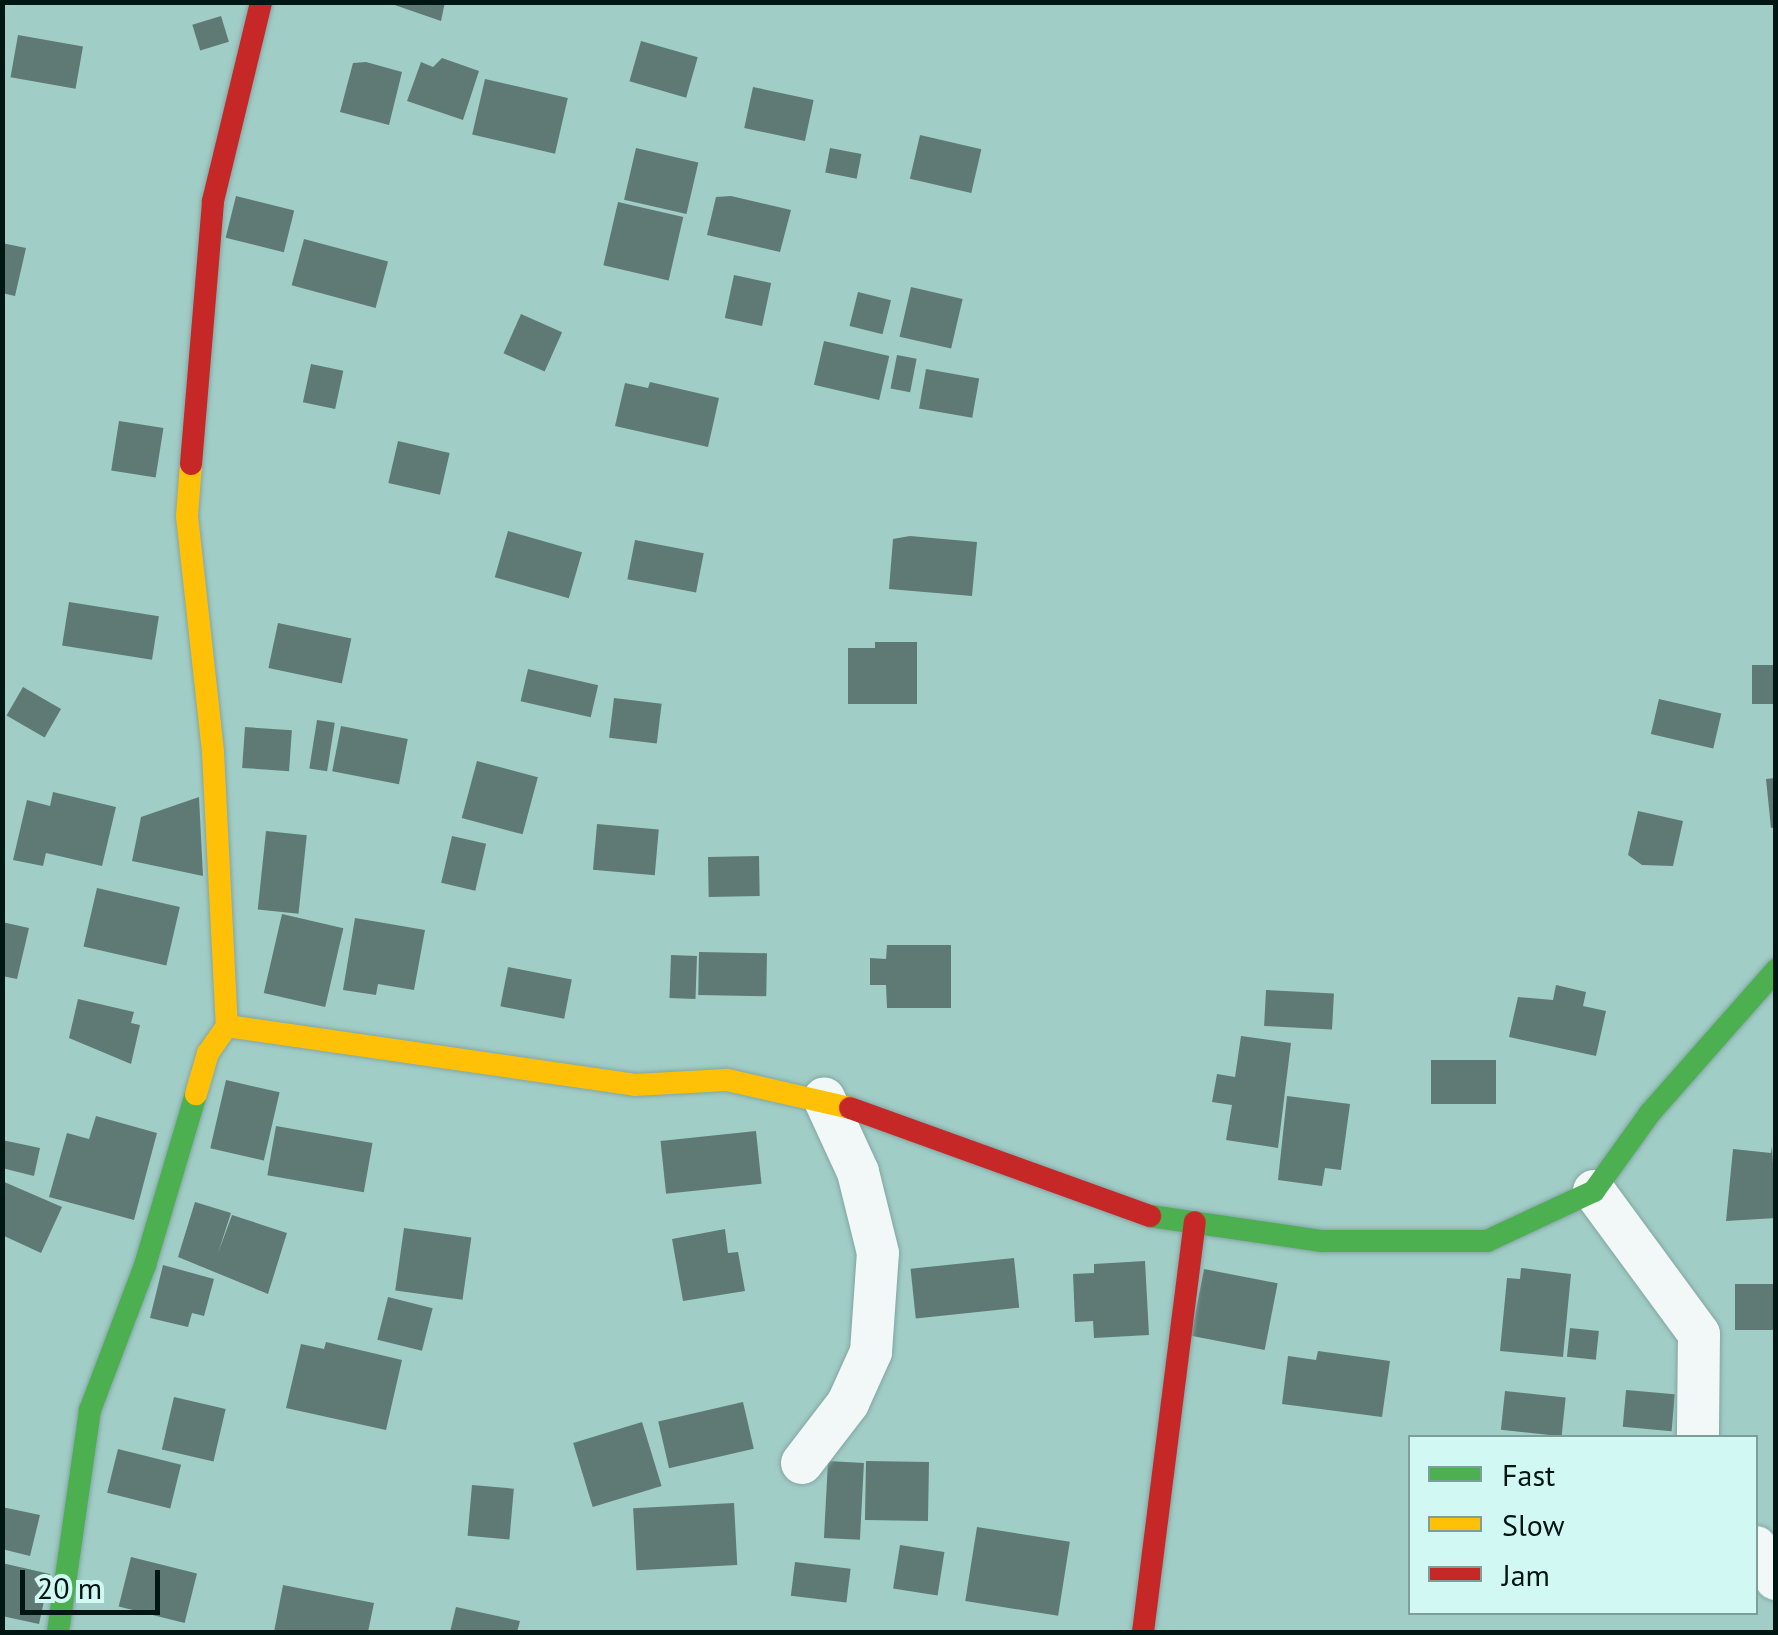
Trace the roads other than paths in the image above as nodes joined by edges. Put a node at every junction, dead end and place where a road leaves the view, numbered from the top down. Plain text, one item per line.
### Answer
1 (261, 2) edge
2 (1776, 970) edge
3 (227, 1026) junction
4 (824, 1098) junction
5 (1594, 1191) junction
6 (1196, 1222) junction
7 (1698, 1435) edge
8 (802, 1464) dead end
9 (1758, 1550) edge
10 (1776, 1579) edge
11 (58, 1632) edge
12 (1143, 1632) edge

1 - 3 street
2 - 5 street
3 - 4 street
3 - 11 street
4 - 6 street
4 - 8 street
5 - 6 street
5 - 7 street
6 - 12 street
9 - 10 street

